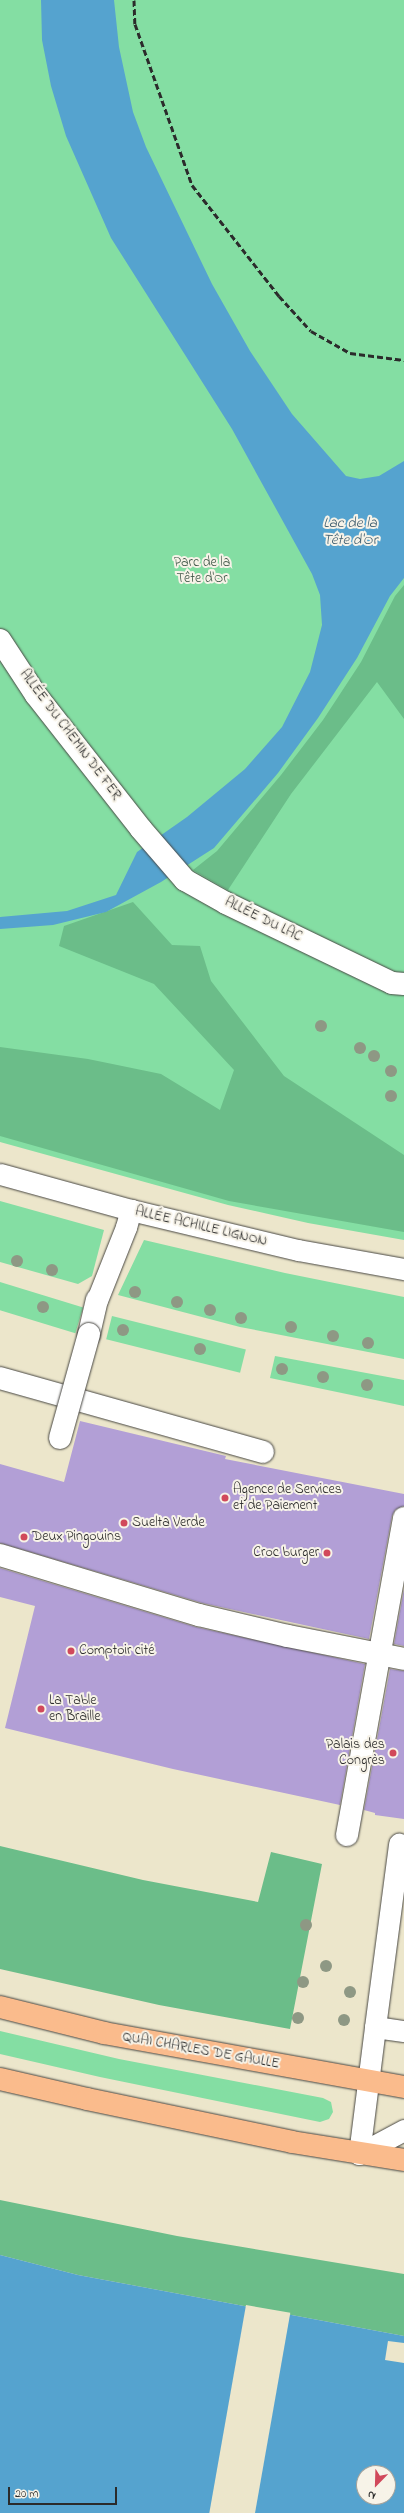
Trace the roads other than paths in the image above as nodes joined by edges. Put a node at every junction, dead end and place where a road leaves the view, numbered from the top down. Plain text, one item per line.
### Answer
1 (0, 640) edge
2 (145, 833) joint
3 (404, 984) edge
4 (0, 1174) edge
5 (131, 1210) junction
6 (404, 1269) edge
7 (96, 1300) joint
8 (0, 1378) edge
9 (60, 1438) dead end
10 (263, 1452) dead end
11 (404, 1518) edge
12 (0, 1555) edge
13 (381, 1654) junction
14 (404, 1658) edge
15 (347, 1835) dead end
16 (400, 1844) dead end
17 (0, 2006) edge
18 (375, 2027) junction
19 (404, 2031) edge
20 (0, 2079) edge
21 (367, 2081) junction
22 (404, 2087) edge
23 (404, 2130) edge
24 (359, 2154) junction
25 (404, 2160) edge

1 - 2 street, ALLÉE DU CHEMIN DE FER
2 - 3 street, ALLÉE DU LAC
4 - 5 lane, ALLÉE ACHILLE LIGNON
5 - 6 lane, ALLÉE ACHILLE LIGNON
5 - 7 lane
7 - 9 street, bridge
8 - 10 street
11 - 13 street
12 - 13 street
13 - 14 street
13 - 15 street
16 - 18 lane
17 - 21 main road, QUAI CHARLES DE GAULLE
18 - 19 lane
18 - 21 lane
20 - 24 main road
21 - 22 main road, QUAI CHARLES DE GAULLE
21 - 24 lane
23 - 24 lane
24 - 25 main road

